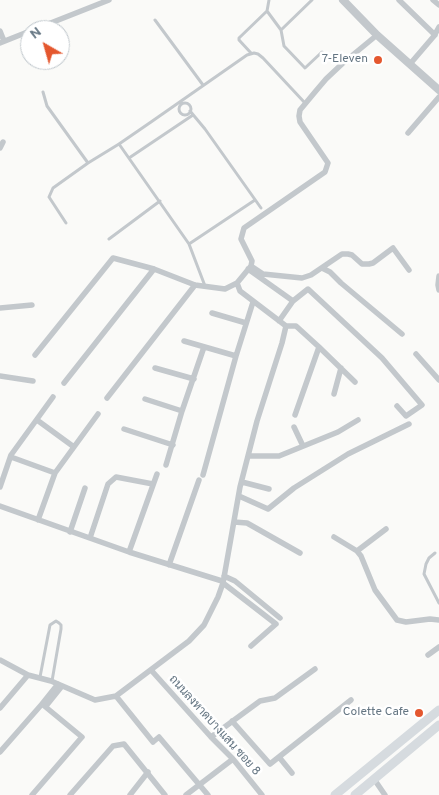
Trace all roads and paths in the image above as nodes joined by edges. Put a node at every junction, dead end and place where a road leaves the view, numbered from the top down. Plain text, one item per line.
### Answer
1 (109, 0) edge
2 (269, 0) edge
3 (312, 0) edge
4 (343, 0) edge
5 (399, 0) edge
6 (433, 0) edge
7 (439, 5) edge
8 (267, 11) junction
9 (59, 20) edge
10 (155, 20) dead end
11 (439, 28) edge
12 (281, 30) junction
13 (0, 31) edge
14 (20, 35) edge
15 (377, 35) junction
16 (434, 35) junction
17 (2, 42) edge
18 (322, 52) dead end
19 (251, 53) junction
20 (410, 64) junction
21 (203, 85) junction
22 (439, 90) edge
23 (43, 92) dead end
24 (188, 96) junction
25 (439, 97) edge
26 (187, 103) junction
27 (305, 104) junction
28 (174, 107) junction
29 (179, 110) junction
30 (190, 111) junction
31 (193, 115) junction
32 (408, 133) dead end
33 (119, 144) junction
34 (129, 158) junction
35 (88, 163) junction
36 (255, 200) junction
37 (160, 201) junction
38 (261, 208) dead end
39 (66, 223) dead end
40 (110, 239) dead end
41 (189, 244) junction
42 (250, 267) junction
43 (322, 268) junction
44 (154, 269) junction
45 (409, 270) dead end
46 (439, 276) edge
47 (237, 283) junction
48 (195, 285) junction
49 (205, 287) junction
50 (439, 290) edge
51 (293, 300) junction
52 (253, 302) junction
53 (32, 305) dead end
54 (0, 308) edge
55 (212, 313) dead end
56 (279, 321) junction
57 (246, 323) junction
58 (286, 326) junction
59 (402, 334) dead end
60 (184, 341) dead end
61 (204, 347) junction
62 (319, 347) junction
63 (416, 354) dead end
64 (35, 355) dead end
65 (236, 356) junction
66 (155, 368) dead end
67 (341, 368) junction
68 (0, 376) edge
69 (194, 380) junction
70 (439, 380) edge
71 (33, 381) dead end
72 (355, 382) dead end
73 (64, 383) dead end
74 (334, 394) dead end
75 (53, 397) dead end
76 (107, 398) dead end
77 (145, 399) dead end
78 (397, 406) dead end
79 (182, 411) junction
80 (98, 414) dead end
81 (295, 415) dead end
82 (37, 420) junction
83 (358, 420) dead end
84 (409, 424) dead end
85 (294, 427) dead end
86 (124, 429) dead end
87 (173, 445) junction
88 (74, 446) junction
89 (303, 446) junction
90 (249, 456) junction
91 (11, 457) junction
92 (166, 465) dead end
93 (55, 473) junction
94 (157, 474) dead end
95 (242, 482) junction
96 (153, 484) junction
97 (0, 487) edge
98 (85, 488) dead end
99 (269, 489) dead end
100 (239, 496) junction
101 (0, 506) edge
102 (38, 520) junction
103 (234, 522) junction
104 (386, 529) dead end
105 (70, 532) junction
106 (334, 537) dead end
107 (90, 538) junction
108 (357, 551) junction
109 (129, 552) junction
110 (300, 553) dead end
111 (435, 554) dead end
112 (169, 565) junction
113 (223, 580) junction
114 (439, 603) edge
115 (280, 618) dead end
116 (439, 620) edge
117 (251, 646) dead end
118 (439, 647) edge
119 (428, 655) dead end
120 (0, 660) edge
121 (315, 669) dead end
122 (151, 670) junction
123 (28, 675) junction
124 (40, 678) junction
125 (57, 684) junction
126 (116, 696) junction
127 (351, 700) dead end
128 (44, 705) junction
129 (0, 708) edge
130 (439, 710) edge
131 (232, 721) junction
132 (439, 725) edge
133 (211, 737) junction
134 (0, 752) edge
135 (279, 757) junction
136 (233, 759) junction
137 (148, 772) junction
138 (292, 773) dead end
139 (374, 780) junction
140 (200, 785) junction
141 (32, 795) edge
142 (70, 795) edge
143 (130, 795) edge
144 (165, 795) edge
145 (186, 795) edge
146 (208, 795) edge
147 (262, 795) edge
148 (335, 795) edge
149 (355, 795) edge
150 (385, 795) edge

1 - 9 street
2 - 8 lane
3 - 12 lane
4 - 15 street
5 - 16 street
6 - 7 street
8 - 12 lane
8 - 19 lane
10 - 21 lane
11 - 16 street
12 - 18 lane
13 - 17 street
14 - 17 street
15 - 20 street
15 - 27 street
16 - 20 street
19 - 21 lane
19 - 27 lane
20 - 22 street
21 - 24 lane
23 - 35 lane
24 - 26 lane
24 - 28 lane
25 - 32 street
26 - 29 lane
26 - 30 lane
27 - 42 street
28 - 29 lane
28 - 33 lane
29 - 30 lane
30 - 31 lane
31 - 34 lane
31 - 36 lane
33 - 34 lane
33 - 35 lane
34 - 37 lane
35 - 39 lane
36 - 38 lane
36 - 41 lane
37 - 40 lane
37 - 41 lane
41 - 49 lane
42 - 43 street
42 - 47 street
42 - 51 street
43 - 45 street
43 - 59 street
44 - 48 street
44 - 64 street
44 - 73 street
46 - 50 street
47 - 49 street
47 - 52 street
48 - 49 street
48 - 76 street
51 - 56 street
51 - 78 street
52 - 56 street
52 - 57 street
53 - 54 street
55 - 57 street
56 - 58 street
57 - 65 street
58 - 62 street
58 - 90 street
60 - 61 street
61 - 65 street
61 - 69 street
62 - 67 street
62 - 81 street
63 - 70 street
65 - 112 street
66 - 69 street
67 - 72 street
67 - 74 street
68 - 71 street
69 - 79 street
75 - 82 street
77 - 79 street
79 - 87 street
80 - 88 street
82 - 88 street
82 - 91 street
83 - 89 street
84 - 100 street
85 - 89 street
86 - 87 street
87 - 92 street
88 - 93 street
89 - 90 street
90 - 95 street
91 - 93 street
91 - 97 street
93 - 102 street
94 - 96 street
95 - 99 street
95 - 100 street
96 - 107 street
96 - 109 street
98 - 105 street
100 - 103 street
101 - 102 street
102 - 105 street
103 - 110 street
103 - 113 street
104 - 108 street
105 - 107 street
106 - 108 street
107 - 109 street
108 - 116 street
109 - 112 street
111 - 114 lane
112 - 113 street
113 - 115 street
113 - 117 street
113 - 122 street
118 - 119 street
120 - 123 street
121 - 131 street
122 - 126 street
122 - 133 street, ถนนลงหาดบางแสน ซอย 8
123 - 124 street
123 - 129 street
124 - 125 street
124 - 125 lane
125 - 126 street
125 - 128 street
126 - 140 street
127 - 135 street
128 - 134 street
128 - 141 street
130 - 148 main road
131 - 133 street
131 - 135 street
132 - 139 main road
133 - 136 street, ถนนลงหาดบางแสน ซอย 8
135 - 138 street
136 - 140 street
136 - 147 street, ถนนลงหาดบางแสน ซอย 8
137 - 142 street
137 - 143 street
137 - 144 street
139 - 149 main road
139 - 150 street
140 - 145 street
140 - 146 street

